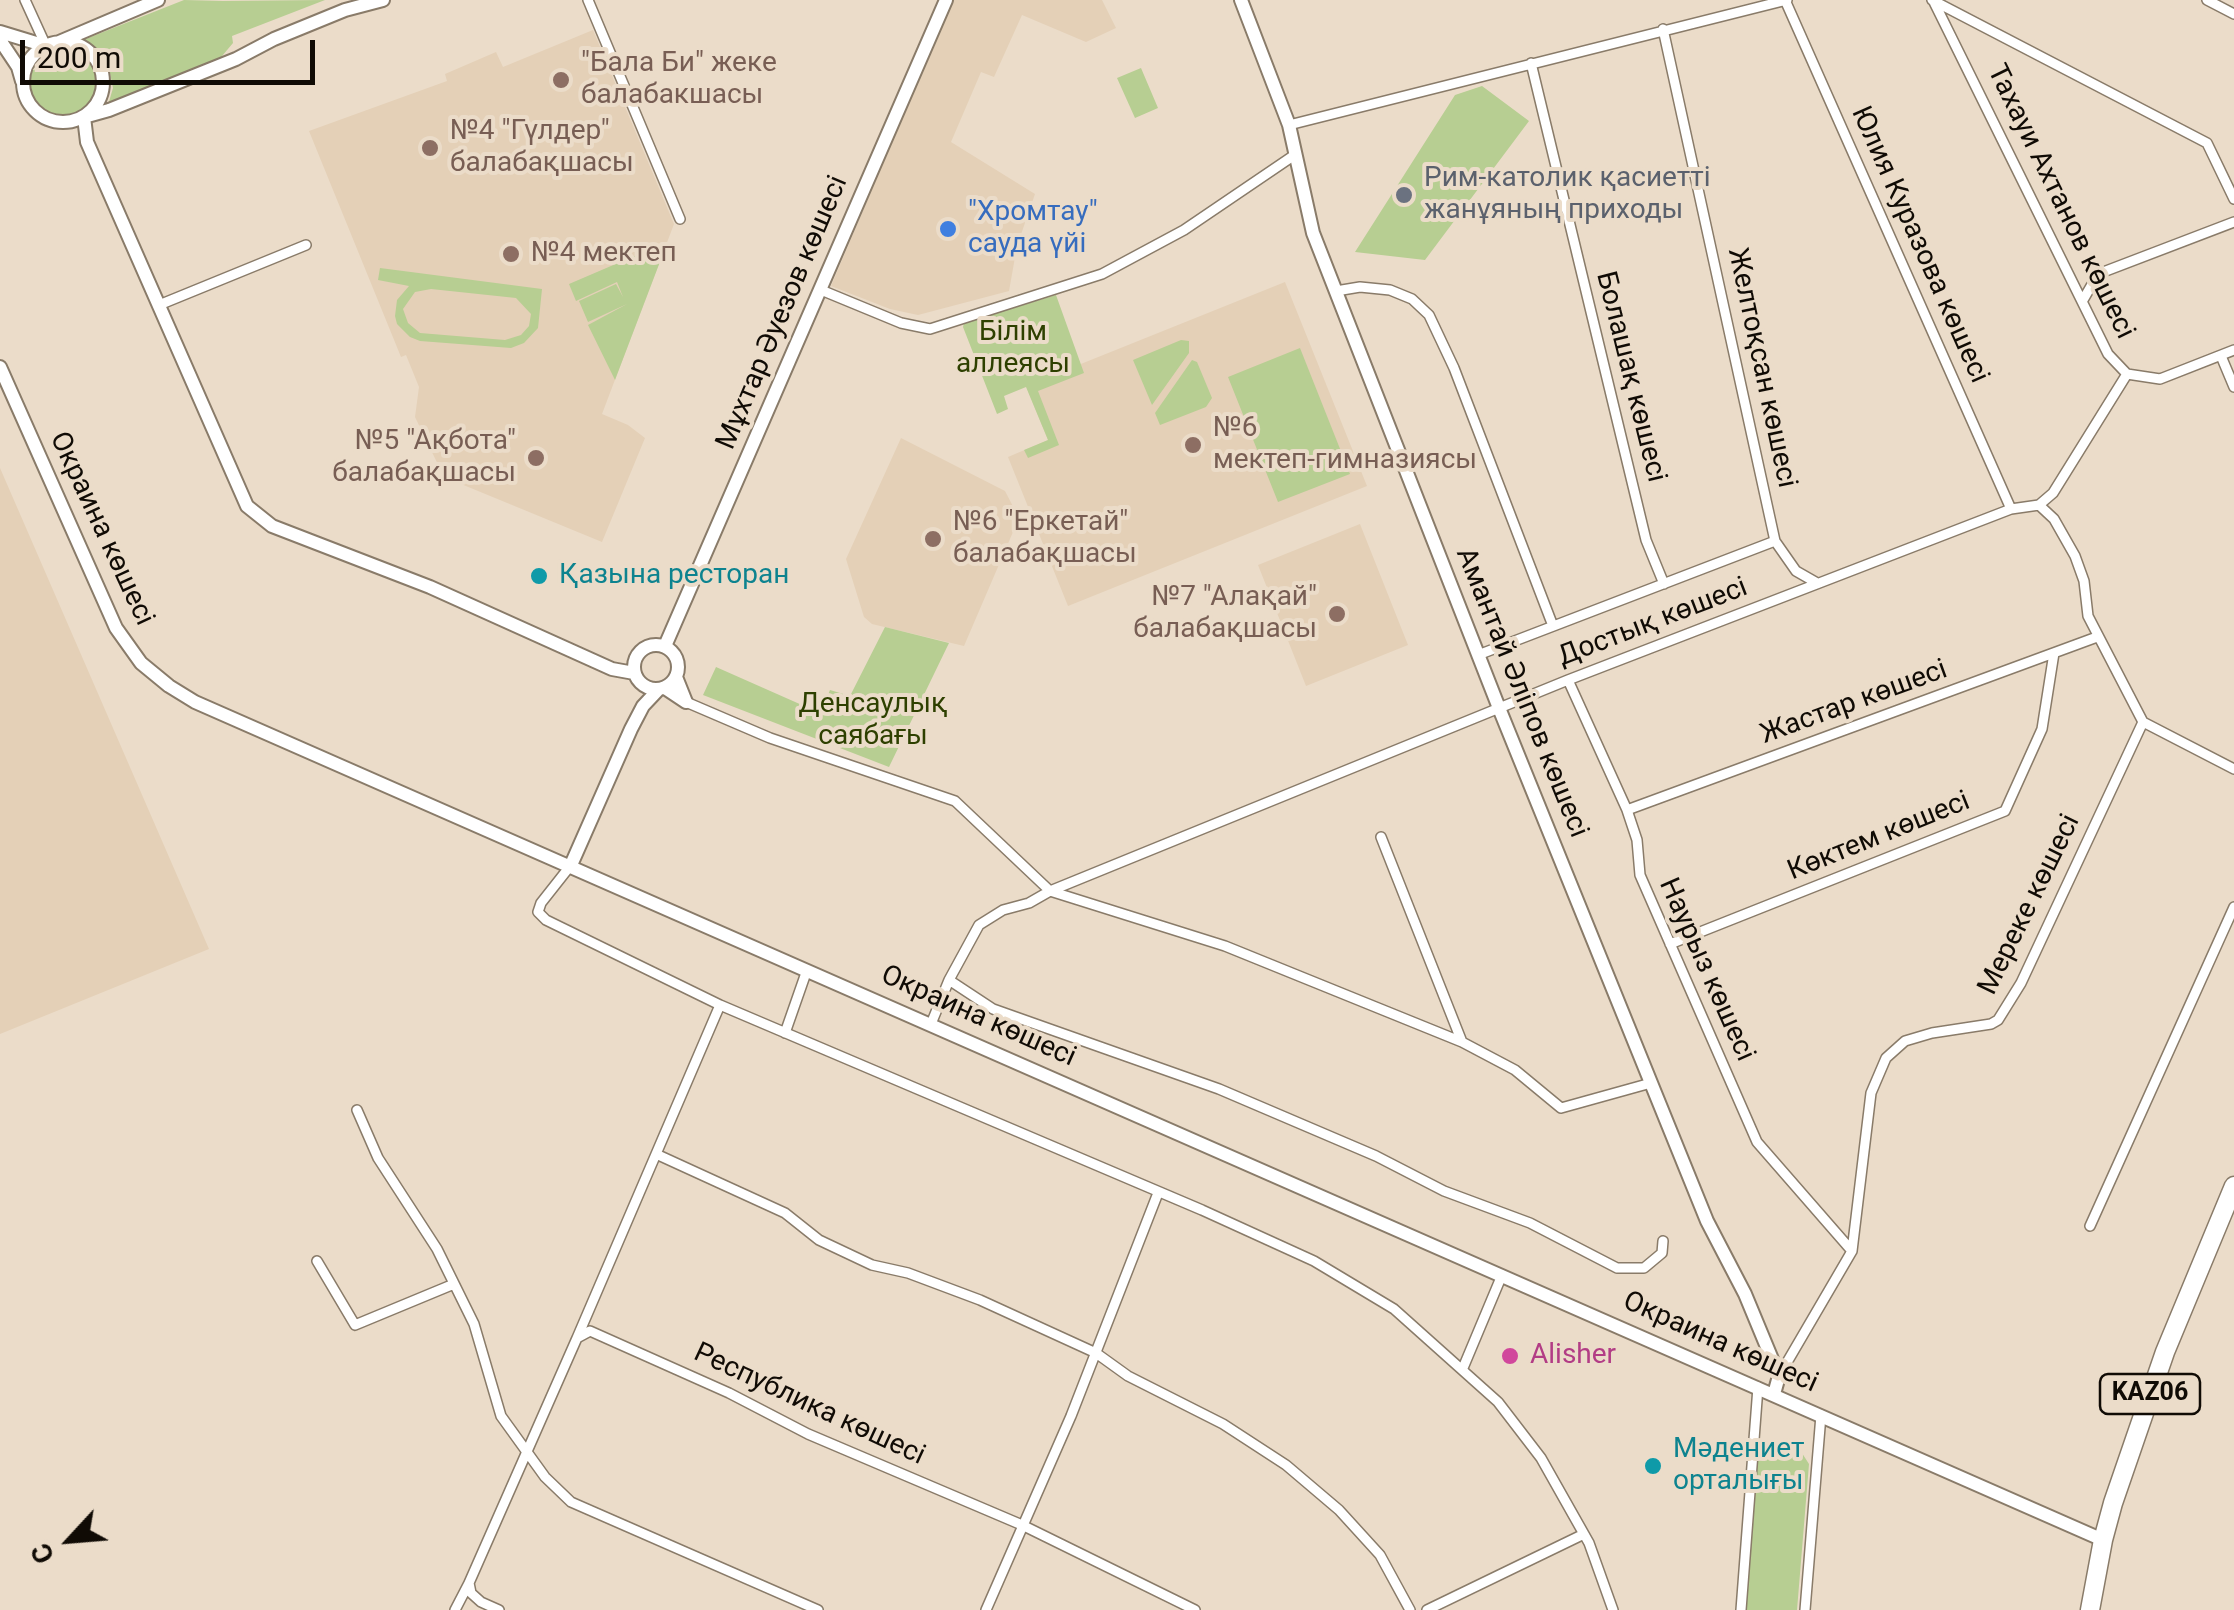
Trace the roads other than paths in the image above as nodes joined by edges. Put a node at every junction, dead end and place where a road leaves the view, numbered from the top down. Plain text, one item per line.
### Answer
1 (25, 0) edge
2 (158, 0) edge
3 (384, 0) edge
4 (588, 0) edge
5 (946, 0) edge
6 (1241, 0) edge
7 (1786, 0) edge
8 (1933, 0) edge
9 (2207, 0) edge
10 (2234, 14) edge
11 (1663, 29) junction
12 (0, 36) edge
13 (53, 44) junction
14 (1531, 63) junction
15 (23, 82) junction
16 (84, 117) junction
17 (65, 123) junction
18 (1289, 125) junction
19 (87, 142) junction
20 (1296, 154) junction
21 (2234, 199) edge
22 (680, 219) dead end
23 (2234, 222) edge
24 (306, 245) dead end
25 (821, 290) junction
26 (1336, 291) junction
27 (2084, 300) junction
28 (159, 305) junction
29 (2234, 350) edge
30 (2221, 356) junction
31 (0, 367) edge
32 (2127, 374) junction
33 (2234, 387) edge
34 (2039, 505) junction
35 (2011, 508) junction
36 (1776, 541) junction
37 (1664, 584) junction
38 (1817, 584) junction
39 (1553, 626) junction
40 (2097, 637) junction
41 (664, 646) junction
42 (2054, 653) junction
43 (1478, 655) junction
44 (634, 673) junction
45 (676, 677) junction
46 (1568, 680) junction
47 (644, 686) junction
48 (662, 688) junction
49 (686, 702) junction
50 (643, 706) junction
51 (1499, 708) junction
52 (2143, 722) junction
53 (2234, 769) edge
54 (1627, 810) junction
55 (1381, 837) dead end
56 (571, 865) junction
57 (1050, 890) junction
58 (2234, 907) edge
59 (1670, 944) junction
60 (807, 970) junction
61 (949, 980) junction
62 (720, 1005) junction
63 (931, 1024) junction
64 (785, 1032) junction
65 (1462, 1042) junction
66 (1651, 1083) junction
67 (357, 1110) dead end
68 (656, 1154) junction
69 (2234, 1186) edge
70 (1158, 1193) junction
71 (2090, 1226) dead end
72 (1664, 1240) dead end
73 (1852, 1250) junction
74 (317, 1262) dead end
75 (1502, 1275) junction
76 (454, 1284) junction
77 (578, 1338) junction
78 (1096, 1353) junction
79 (1464, 1368) junction
80 (1780, 1376) junction
81 (1758, 1387) junction
82 (1774, 1394) junction
83 (1822, 1415) junction
84 (525, 1452) junction
85 (1022, 1525) junction
86 (1584, 1534) junction
87 (2102, 1540) junction
88 (470, 1588) junction
89 (455, 1610) edge
90 (500, 1610) edge
91 (818, 1610) edge
92 (986, 1610) edge
93 (1195, 1610) edge
94 (1410, 1610) edge
95 (1427, 1610) edge
96 (1613, 1610) edge
97 (1742, 1610) edge
98 (1805, 1610) edge
99 (2090, 1610) edge

1 - 13 street
2 - 13 main road
3 - 16 main road
4 - 22 street
5 - 25 main road, Мұхтар Әуезов көшесі
6 - 18 main road, Амантай Әліпов көшесі
7 - 11 street
7 - 35 street, Юлия Куразова көшесі
8 - 21 street
8 - 27 street, Тахауи Ахтанов көшесі
9 - 10 street
11 - 14 street
11 - 36 street, Желтоқсан көшесі
12 - 13 main road
12 - 15 main road
13 - 15 main road
13 - 16 main road
14 - 18 street
14 - 37 street, Болашақ көшесі
15 - 17 main road
16 - 17 main road
16 - 19 main road
17 - 19 main road
18 - 20 main road, Амантай Әліпов көшесі
19 - 28 main road
20 - 25 street
20 - 26 main road, Амантай Әліпов көшесі
23 - 27 street
24 - 28 street
25 - 41 main road, Мұхтар Әуезов көшесі
26 - 39 street
26 - 43 main road, Амантай Әліпов көшесі
27 - 32 street, Тахауи Ахтанов көшесі
28 - 44 main road
29 - 30 street, Тахауи Ахтанов көшесі
30 - 32 street, Тахауи Ахтанов көшесі
30 - 33 street
31 - 56 main road, Окраина көшесі
32 - 34 street
34 - 35 street, Достық көшесі
34 - 40 street
35 - 38 street, Достық көшесі
36 - 37 street
36 - 38 street, Желтоқсан көшесі
37 - 39 street
38 - 46 street, Достық көшесі
39 - 43 street
40 - 42 street, Жастар көшесі
40 - 52 street
41 - 44 main road
41 - 45 main road
42 - 54 street, Жастар көшесі
42 - 59 street, Көктем көшесі
43 - 51 main road, Амантай Әліпов көшесі
44 - 47 main road
45 - 48 main road
45 - 49 main road
46 - 51 street, Достық көшесі
46 - 54 street, Наурыз көшесі
47 - 48 main road
47 - 50 main road
48 - 49 main road
48 - 50 main road
49 - 57 street
50 - 56 main road
51 - 57 street, Достық көшесі
51 - 66 main road, Амантай Әліпов көшесі
52 - 53 street
52 - 73 street, Мереке көшесі
54 - 59 street, Наурыз көшесі
55 - 65 street
56 - 60 main road, Окраина көшесі
56 - 62 street
57 - 61 street, Достық көшесі
57 - 65 street
58 - 71 street
59 - 73 street, Наурыз көшесі
60 - 63 main road, Окраина көшесі
60 - 64 street
61 - 63 street, Достық көшесі
61 - 72 street
62 - 64 street
62 - 68 street
63 - 75 main road, Окраина көшесі
64 - 70 street
65 - 66 street
66 - 80 main road, Амантай Әліпов көшесі
67 - 76 street
68 - 77 street
68 - 78 street
69 - 87 highway, KАZ06
70 - 78 street
70 - 79 street
73 - 80 street, Мереке көшесі
74 - 76 street
75 - 79 street
75 - 81 main road, Окраина көшесі
76 - 84 street
77 - 84 street
77 - 85 street, Республика көшесі
78 - 85 street
78 - 94 street
79 - 86 street
80 - 82 main road
81 - 82 main road, Окраина көшесі
81 - 97 street
82 - 83 main road, Окраина көшесі
83 - 87 main road, Окраина көшесі
83 - 98 street
84 - 88 street
84 - 91 street
85 - 92 street
85 - 93 street, Республика көшесі
86 - 95 street
86 - 96 street
87 - 99 highway, KАZ06
88 - 89 street
88 - 90 street

